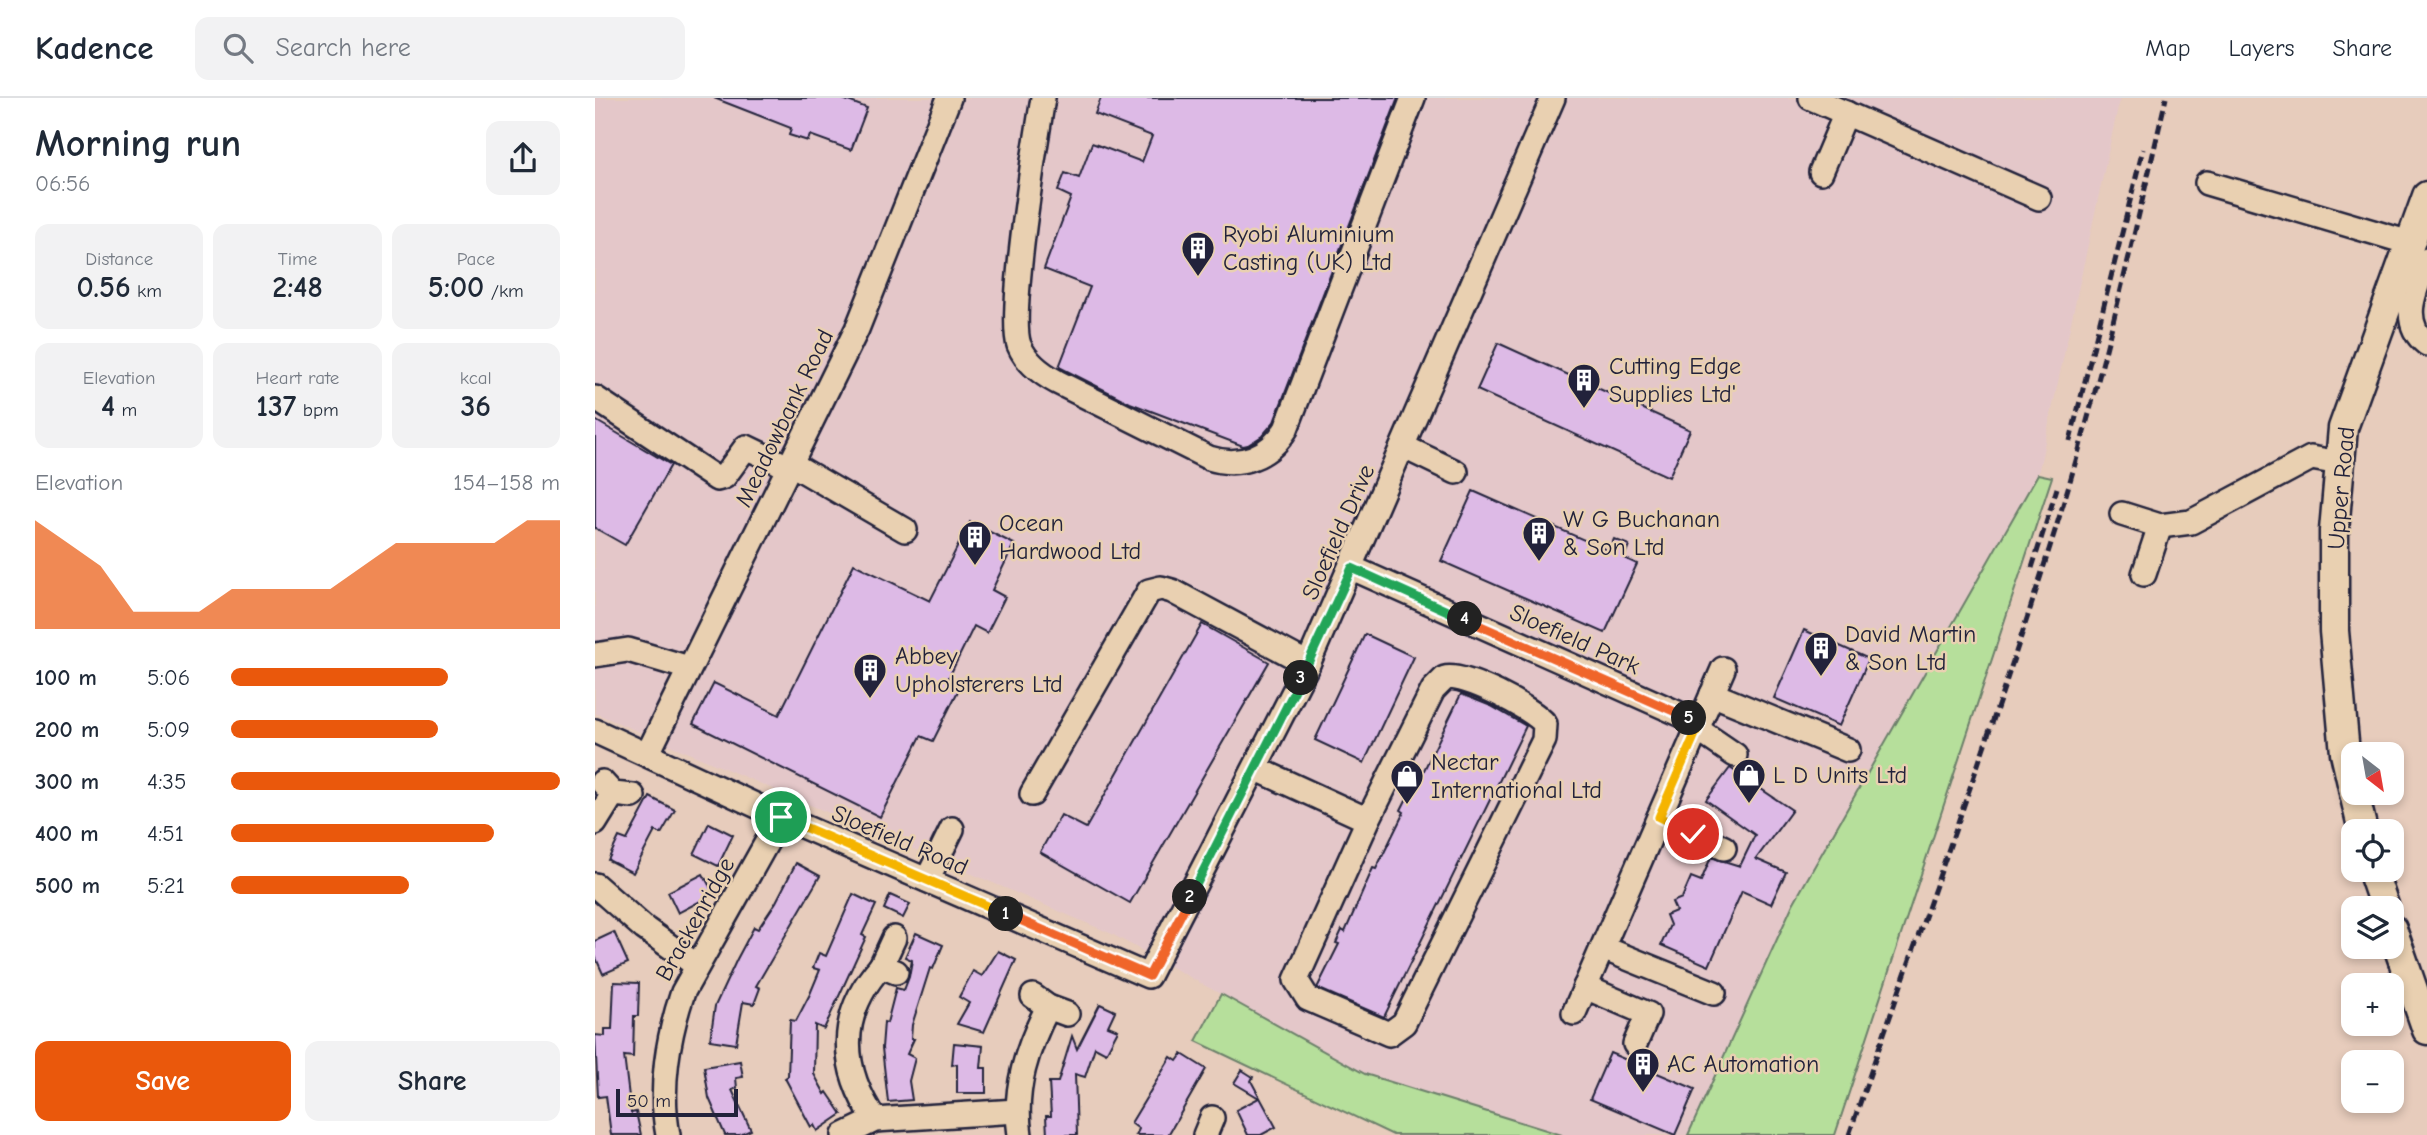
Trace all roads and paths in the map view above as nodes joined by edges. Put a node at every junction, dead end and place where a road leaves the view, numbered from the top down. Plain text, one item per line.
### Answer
1 (949, 98) edge
2 (1043, 98) edge
3 (1413, 98) edge
4 (1553, 98) edge
5 (1811, 98) edge
6 (1846, 113) junction
7 (1821, 172) dead end
8 (2207, 184) dead end
9 (2427, 196) edge
10 (2039, 198) dead end
11 (2419, 252) edge
12 (2427, 344) edge
13 (595, 398) edge
14 (1404, 447) junction
15 (2340, 463) junction
16 (789, 465) junction
17 (1456, 472) dead end
18 (2122, 514) dead end
19 (2160, 526) junction
20 (905, 530) dead end
21 (1352, 568) junction
22 (2144, 574) dead end
23 (595, 655) edge
24 (1308, 664) junction
25 (689, 668) junction
26 (1723, 669) dead end
27 (1712, 694) junction
28 (1698, 726) junction
29 (595, 731) edge
30 (2344, 742) edge
31 (1848, 750) dead end
32 (648, 753) junction
33 (1735, 755) dead end
34 (1257, 769) junction
35 (616, 791) dead end
36 (1032, 794) dead end
37 (781, 817) junction
38 (1659, 817) junction
39 (1368, 820) junction
40 (595, 823) edge
41 (952, 829) dead end
42 (1724, 848) dead end
43 (926, 880) junction
44 (595, 885) edge
45 (894, 938) dead end
46 (1602, 948) junction
47 (2402, 959) edge
48 (696, 965) junction
49 (1149, 976) joint
50 (1585, 987) junction
51 (1714, 993) dead end
52 (1049, 1006) dead end
53 (1574, 1013) dead end
54 (2427, 1030) edge
55 (1635, 1044) dead end
56 (1017, 1111) junction
57 (875, 1120) junction
58 (668, 1135) edge
59 (844, 1135) edge
60 (1020, 1135) edge

1 - 16 street, Meadowbank Road
2 - 3 street
4 - 14 street, Sloefield Drive
5 - 6 street
6 - 7 street
6 - 10 street
8 - 11 street
9 - 11 main road, Upper Road
11 - 12 street
11 - 15 main road, Upper Road
13 - 16 street
14 - 17 street
14 - 21 street, Sloefield Drive
15 - 19 street
15 - 30 main road, Upper Road
16 - 20 street
16 - 25 street, Meadowbank Road
18 - 19 street
19 - 22 street
21 - 24 street, Sloefield Drive
21 - 28 street, Sloefield Park
23 - 25 street
24 - 34 street, Sloefield Drive
24 - 36 street
25 - 32 street, Meadowbank Road
26 - 27 street
27 - 28 street
27 - 31 street
28 - 33 street, Sloefield Park
28 - 38 street
29 - 32 street, Sloefield Road
32 - 37 street, Sloefield Road
34 - 39 street
34 - 49 street, Sloefield Drive
35 - 40 street
37 - 43 street, Sloefield Road
37 - 48 street, Brackenridge
38 - 42 street
38 - 46 street
39 - 39 street
41 - 43 street
43 - 49 street, Sloefield Road
44 - 48 street
45 - 57 street
46 - 50 street
46 - 51 street
47 - 54 main road
48 - 58 street, Brackenridge
50 - 53 street
50 - 55 street
52 - 56 street
56 - 57 street
56 - 60 street
57 - 59 street

